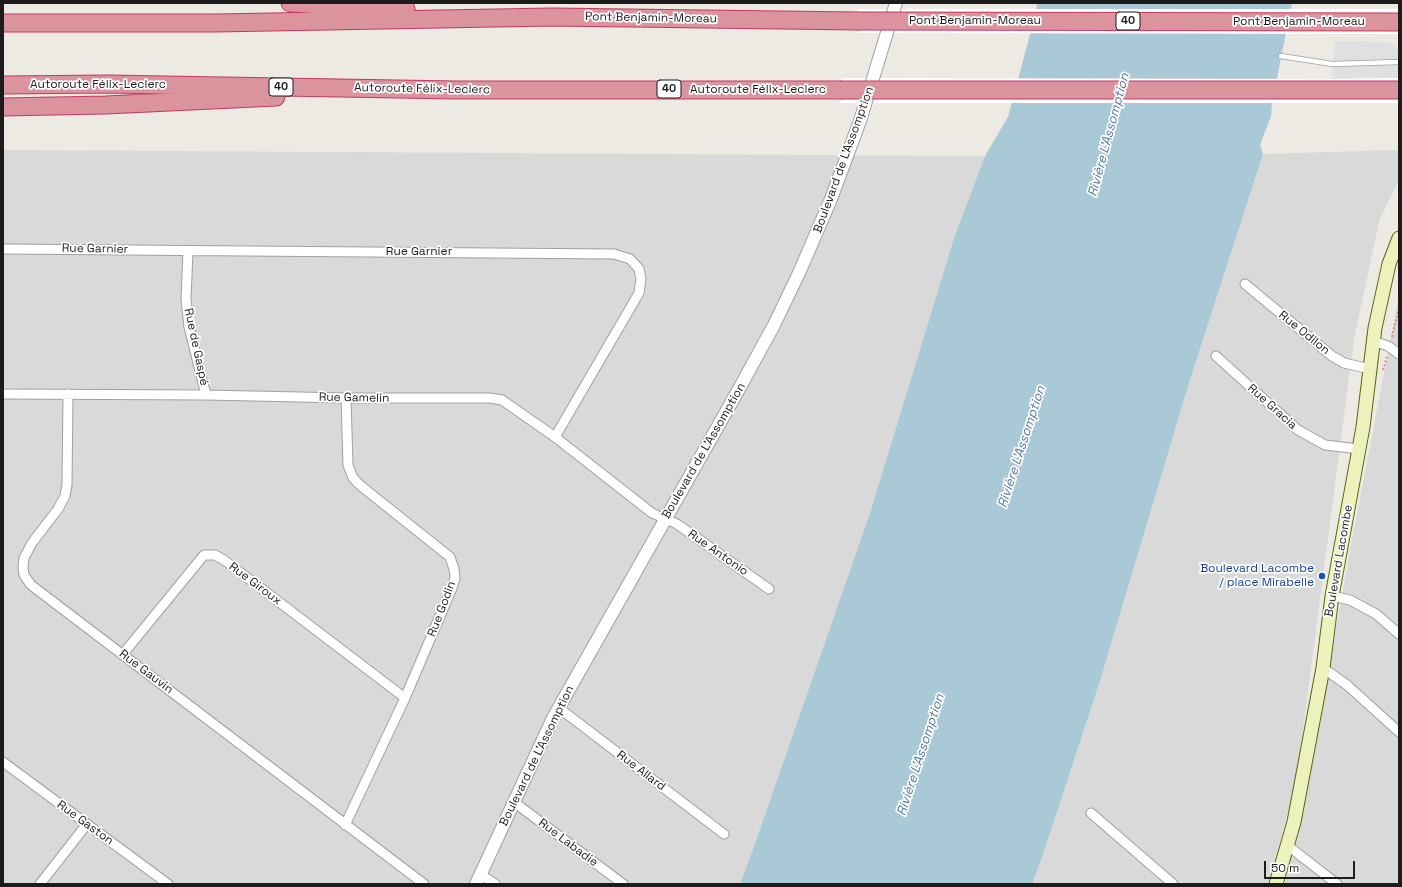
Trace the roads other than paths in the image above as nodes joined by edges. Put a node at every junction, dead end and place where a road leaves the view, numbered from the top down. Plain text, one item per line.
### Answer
1 (290, 3) edge
2 (896, 3) edge
3 (552, 17) junction
4 (1399, 22) edge
5 (3, 23) edge
6 (1281, 56) dead end
7 (1399, 62) edge
8 (3, 85) edge
9 (456, 90) junction
10 (1399, 90) edge
11 (3, 107) edge
12 (1398, 244) edge
13 (3, 249) edge
14 (188, 251) junction
15 (1245, 284) dead end
16 (1373, 342) junction
17 (1399, 354) edge
18 (1216, 356) dead end
19 (1370, 369) junction
20 (3, 394) edge
21 (68, 394) junction
22 (206, 395) junction
23 (346, 398) junction
24 (555, 437) junction
25 (1359, 449) junction
26 (665, 519) junction
27 (768, 589) dead end
28 (1332, 596) junction
29 (1399, 634) edge
30 (123, 654) junction
31 (1323, 668) junction
32 (405, 698) junction
33 (559, 708) junction
34 (1399, 732) edge
35 (3, 762) edge
36 (514, 802) junction
37 (1091, 813) dead end
38 (87, 824) junction
39 (345, 825) junction
40 (724, 834) dead end
41 (1287, 845) junction
42 (478, 879) edge
43 (40, 884) edge
44 (168, 884) edge
45 (424, 884) edge
46 (495, 884) edge
47 (623, 884) edge
48 (1173, 884) edge
49 (1276, 884) edge
50 (1337, 884) edge

1 - 3 highway
2 - 26 street, Boulevard de L'Assomption
3 - 4 highway, Pont Benjamin-Moreau / 40, bridge
3 - 5 highway, 40
6 - 7 lane
8 - 9 highway, Autoroute Félix-Leclerc / 40
9 - 10 highway, Autoroute Félix-Leclerc / 40, bridge
9 - 11 highway
12 - 16 main road, Boulevard Lacombe
13 - 14 street, Rue Garnier
14 - 22 street, Rue de Gaspé
14 - 24 street, Rue Garnier
15 - 19 street, Rue Odilon
16 - 17 street
16 - 19 main road, Boulevard Lacombe
18 - 25 street, Rue Gracia
19 - 25 main road, Boulevard Lacombe
20 - 21 street, Rue Gamelin
21 - 22 street, Rue Gamelin
21 - 30 street, Rue Gauvin
22 - 23 street, Rue Gamelin
23 - 24 street, Rue Gamelin
23 - 32 street, Rue Godin
24 - 26 street, Rue Gamelin
25 - 28 main road, Boulevard Lacombe
26 - 27 street, Rue Antonio
26 - 33 street, Boulevard de L'Assomption
28 - 29 street
28 - 31 main road, Boulevard Lacombe
30 - 32 street, Rue Giroux
30 - 39 street, Rue Gauvin
31 - 34 street
31 - 41 main road, Boulevard Lacombe
32 - 39 street, Rue Godin
33 - 36 street, Boulevard de L'Assomption
33 - 40 street, Rue Allard
35 - 38 street, Rue Gaston
36 - 42 street, Boulevard de L'Assomption
36 - 47 street, Rue Labadie
37 - 48 street
38 - 43 street
38 - 44 street, Rue Gaston
39 - 45 street, Rue Gauvin
41 - 49 main road, Boulevard Lacombe
41 - 50 street
42 - 46 street

